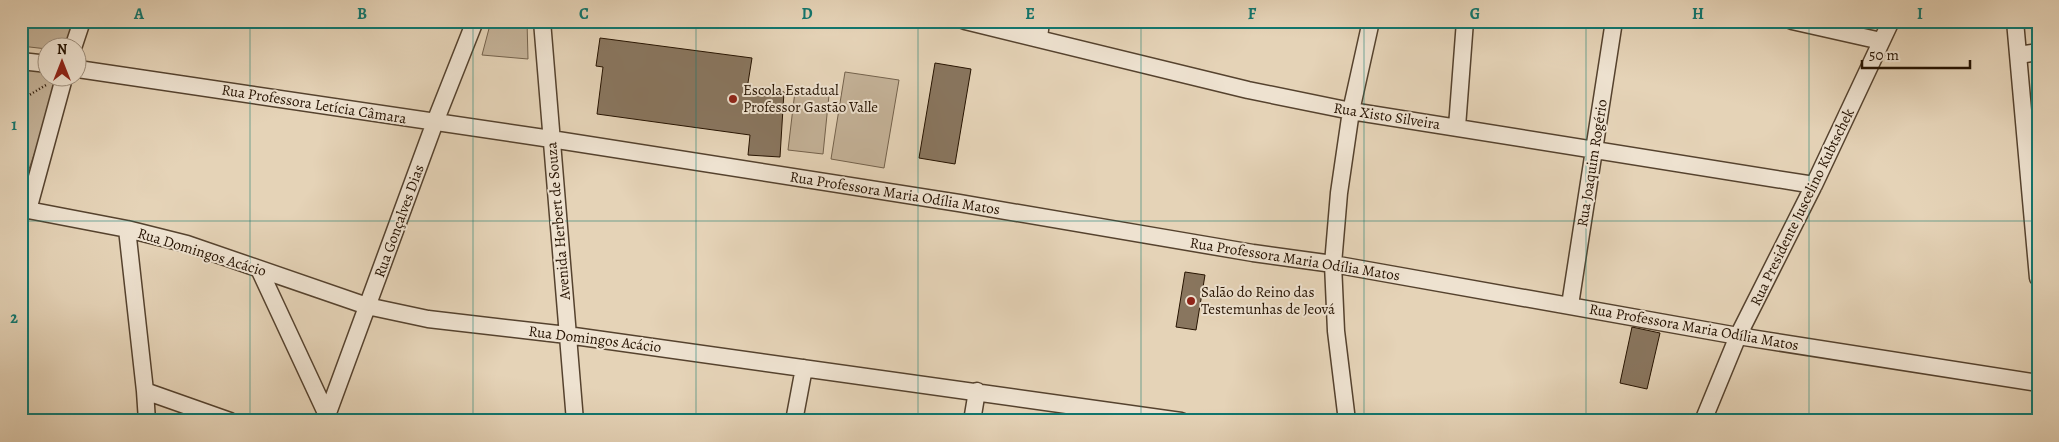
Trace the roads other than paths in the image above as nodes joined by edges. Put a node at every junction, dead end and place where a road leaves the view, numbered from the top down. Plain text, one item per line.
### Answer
1 (82, 21) edge
2 (474, 21) edge
3 (542, 21) edge
4 (965, 21) edge
5 (1042, 21) edge
6 (1371, 21) edge
7 (1465, 21) edge
8 (1614, 21) edge
9 (1792, 21) edge
10 (1890, 21) edge
11 (2015, 21) edge
12 (76, 38) edge
13 (1039, 38) junction
14 (1881, 41) junction
15 (2038, 52) edge
16 (2019, 55) junction
17 (21, 61) edge
18 (38, 63) edge
19 (88, 70) edge
20 (57, 88) edge
21 (1351, 111) junction
22 (435, 122) junction
23 (1457, 127) junction
24 (551, 139) junction
25 (1594, 151) junction
26 (1814, 186) junction
27 (25, 211) edge
28 (127, 229) junction
29 (1333, 264) junction
30 (259, 269) junction
31 (2038, 278) edge
32 (1570, 305) junction
33 (367, 306) junction
34 (567, 335) junction
35 (1738, 336) junction
36 (804, 368) junction
37 (2038, 383) edge
38 (145, 391) junction
39 (977, 391) junction
40 (326, 418) edge
41 (1158, 419) edge
42 (146, 421) edge
43 (230, 421) edge
44 (575, 421) edge
45 (794, 421) edge
46 (972, 421) edge
47 (1181, 421) edge
48 (1348, 421) edge
49 (1703, 421) edge

1 - 12 street
2 - 22 street, Rua Gonçalves Dias
3 - 24 street, Avenida Herbert de Souza
4 - 13 street, Rua Xisto Silveira
5 - 13 street
6 - 21 street
7 - 23 street
8 - 25 street, Rua Joaquim Rogério
9 - 14 street
10 - 14 street, Rua Presidente Juscelino Kubtschek
11 - 16 street
13 - 21 street, Rua Xisto Silveira
14 - 26 street, Rua Presidente Juscelino Kubtschek
15 - 16 street
16 - 31 street
17 - 18 street
19 - 22 street, Rua Professora Letícia Câmara
20 - 27 street
21 - 23 street, Rua Xisto Silveira
21 - 29 street
22 - 24 street, Rua Professora Letícia Câmara
22 - 33 street, Rua Gonçalves Dias
23 - 25 street, Rua Xisto Silveira
24 - 29 street, Rua Professora Maria Odília Matos
24 - 34 street, Avenida Herbert de Souza
25 - 26 street, Rua Xisto Silveira
25 - 32 street, Rua Joaquim Rogério
26 - 35 street, Rua Presidente Juscelino Kubtschek
27 - 28 street, Rua Domingos Acácio
28 - 30 street, Rua Domingos Acácio
28 - 38 street
29 - 32 street, Rua Professora Maria Odília Matos
29 - 48 street
30 - 33 street, Rua Domingos Acácio
30 - 40 street
32 - 35 street, Rua Professora Maria Odília Matos
33 - 34 street, Rua Domingos Acácio
33 - 40 street, Rua Gonçalves Dias
34 - 36 street, Rua Domingos Acácio
34 - 44 street, Avenida Herbert de Souza
35 - 37 street, Rua Professora Maria Odília Matos
35 - 49 street, Rua Presidente Juscelino Kubtschek
36 - 39 street, Rua Domingos Acácio
36 - 45 street
38 - 42 street
38 - 43 street
39 - 41 street, Rua Domingos Acácio
39 - 46 street
41 - 47 street, Rua Domingos Acácio

